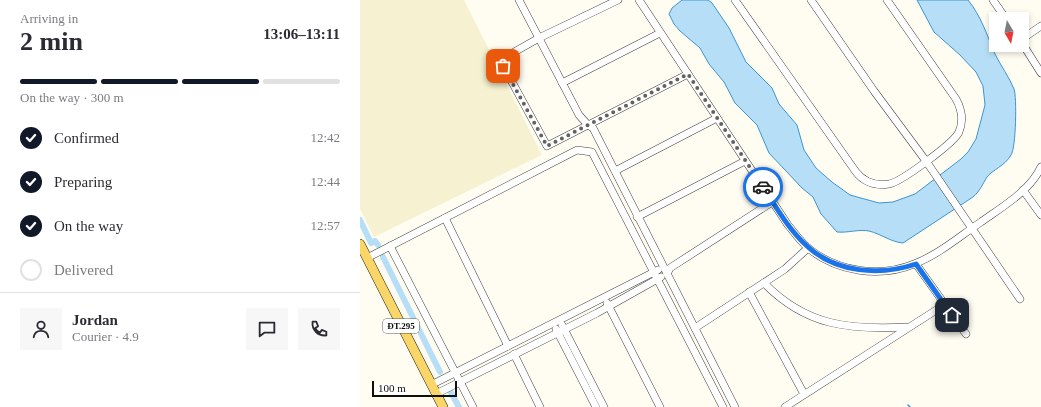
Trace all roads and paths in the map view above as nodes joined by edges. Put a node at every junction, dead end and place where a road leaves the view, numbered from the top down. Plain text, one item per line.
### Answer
1 (519, 0) edge
2 (618, 0) edge
3 (639, 0) edge
4 (735, 0) edge
5 (811, 0) edge
6 (887, 0) edge
7 (993, 0) edge
8 (1001, 12) edge
9 (1041, 26) edge
10 (660, 33) junction
11 (1029, 34) edge
12 (539, 38) junction
13 (1028, 52) edge
14 (1041, 73) edge
15 (688, 74) junction
16 (562, 83) junction
17 (717, 118) junction
18 (588, 125) junction
19 (745, 161) junction
20 (926, 161) junction
21 (1041, 167) edge
22 (614, 171) junction
23 (1023, 190) junction
24 (772, 202) junction
25 (1041, 215) edge
26 (637, 217) junction
27 (444, 218) junction
28 (971, 229) junction
29 (360, 244) edge
30 (390, 246) junction
31 (808, 248) junction
32 (367, 258) junction
33 (916, 264) junction
34 (662, 272) junction
35 (764, 283) junction
36 (749, 292) junction
37 (605, 297) junction
38 (1020, 299) dead end
39 (944, 305) junction
40 (609, 306) junction
41 (556, 322) junction
42 (910, 327) junction
43 (695, 328) junction
44 (561, 331) junction
45 (966, 334) dead end
46 (507, 347) junction
47 (512, 355) junction
48 (455, 373) junction
49 (459, 382) junction
50 (431, 385) junction
51 (591, 389) junction
52 (436, 394) junction
53 (804, 394) junction
54 (443, 407) edge
55 (473, 407) edge
56 (540, 407) edge
57 (596, 407) edge
58 (604, 407) edge
59 (660, 407) edge
60 (723, 407) edge
61 (735, 407) edge
62 (785, 407) edge

1 - 12 street
2 - 12 street
3 - 10 street
4 - 20 street
5 - 20 street
6 - 20 street
7 - 8 street
9 - 11 street
10 - 15 street
10 - 16 street
12 - 16 street
12 - 18 street
13 - 14 street
15 - 17 street
15 - 18 street
16 - 18 street
17 - 19 street
17 - 22 street
18 - 22 street
19 - 24 street
19 - 26 street
20 - 28 street
21 - 23 street
22 - 26 street
23 - 25 street
23 - 28 street
24 - 31 street
24 - 34 street
26 - 34 street
27 - 30 street
27 - 34 street
27 - 46 street
28 - 33 street
28 - 38 street
29 - 32 main road, ĐT.295
30 - 32 street
30 - 48 street
31 - 33 street
31 - 35 street
32 - 50 main road, ĐT.295
33 - 39 street
34 - 37 street
34 - 40 street
34 - 43 street
34 - 60 street
35 - 36 street
35 - 42 street
36 - 43 street
36 - 53 street
37 - 40 street
37 - 41 street
39 - 42 street
39 - 45 street
40 - 44 street
40 - 59 street
41 - 44 street
41 - 46 street
42 - 53 street
43 - 61 street
44 - 47 street
44 - 51 street
46 - 47 street
46 - 48 street
47 - 49 street
47 - 56 street
48 - 49 street
48 - 50 street
49 - 52 street
49 - 55 street
50 - 52 main road, ĐT.295
51 - 57 street
51 - 58 street
52 - 54 main road, ĐT.295
53 - 62 street

